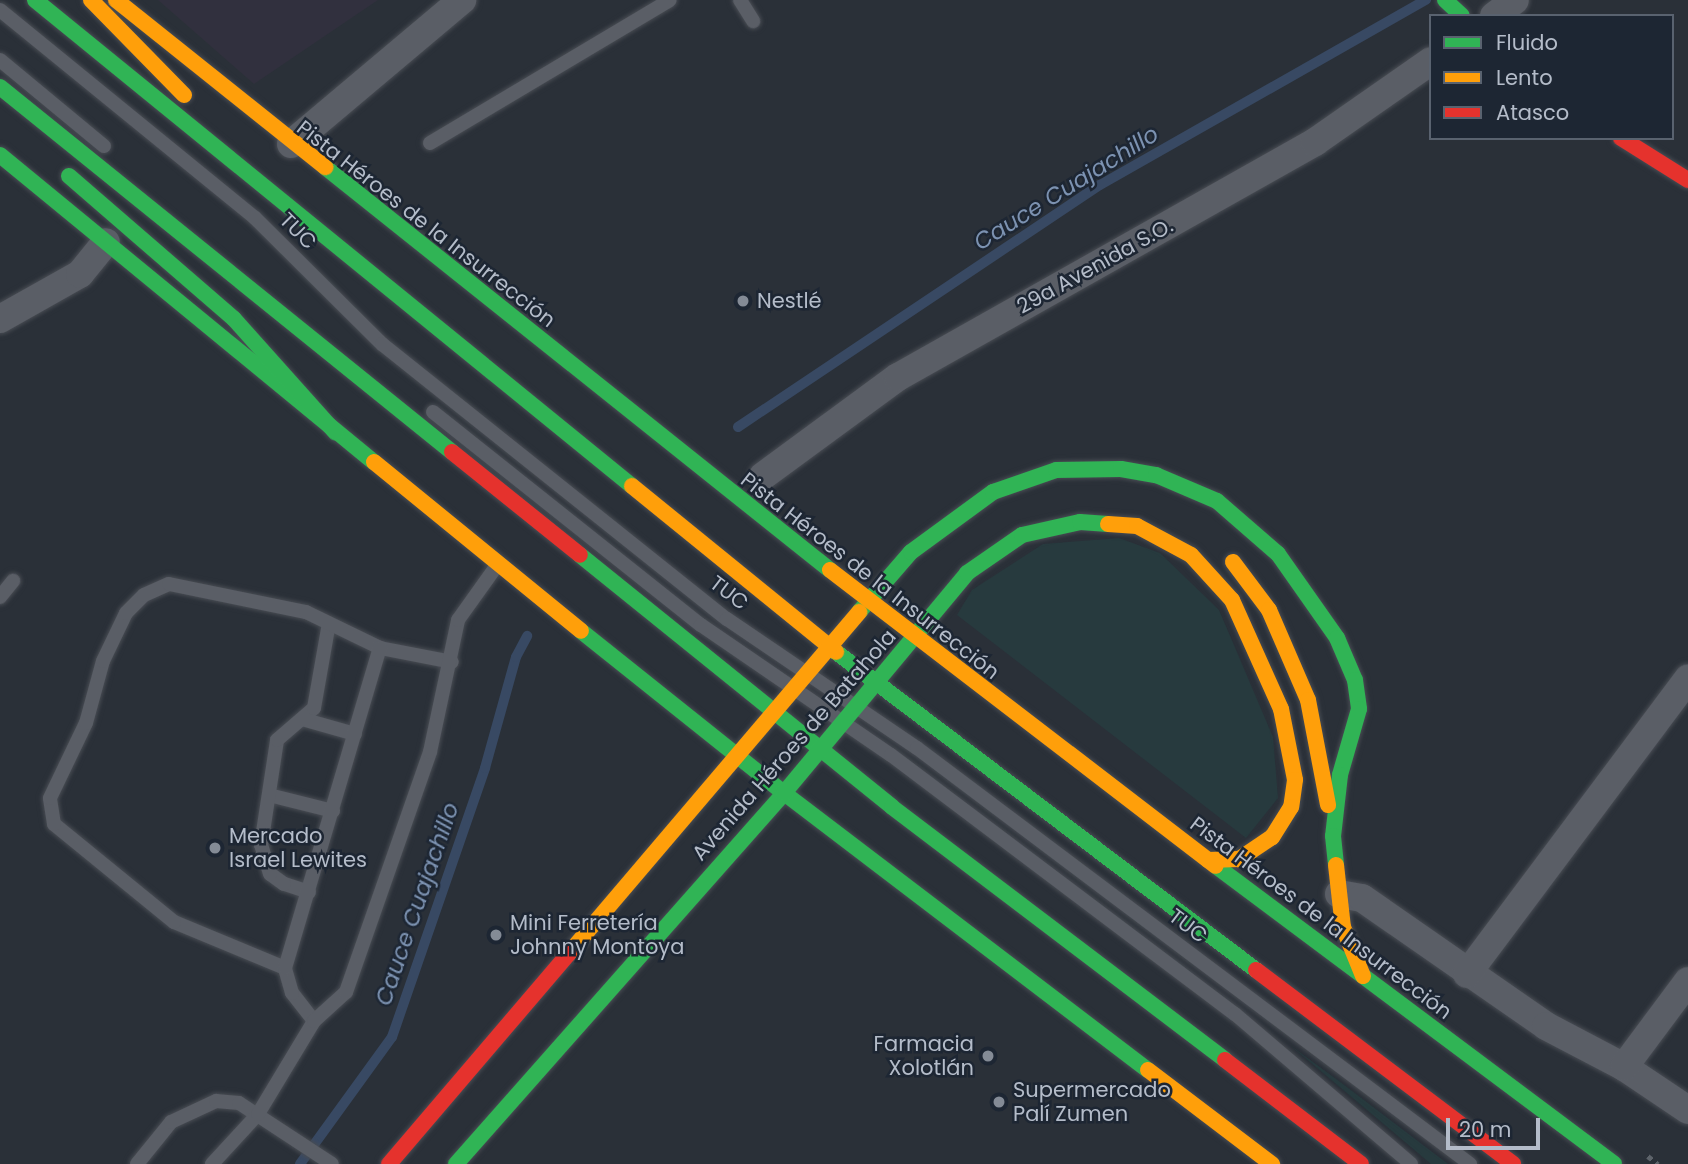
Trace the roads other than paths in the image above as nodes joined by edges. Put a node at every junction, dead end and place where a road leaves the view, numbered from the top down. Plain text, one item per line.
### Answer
1 (36, 0) edge
2 (91, 0) edge
3 (116, 0) edge
4 (462, 0) edge
5 (670, 0) edge
6 (740, 0) edge
7 (1445, 0) edge
8 (1514, 0) edge
9 (0, 10) edge
10 (1460, 14) edge
11 (1496, 14) edge
12 (753, 21) dead end
13 (0, 60) edge
14 (1429, 62) edge
15 (0, 88) edge
16 (195, 106) dead end
17 (215, 123) dead end
18 (1624, 140) edge
19 (430, 143) dead end
20 (291, 144) junction
21 (113, 154) dead end
22 (0, 155) edge
23 (58, 166) dead end
24 (1688, 180) edge
25 (106, 242) junction
26 (0, 319) edge
27 (422, 319) junction
28 (421, 402) dead end
29 (335, 432) junction
30 (763, 476) dead end
31 (1221, 549) dead end
32 (498, 564) junction
33 (13, 581) dead end
34 (0, 597) edge
35 (868, 601) junction
36 (909, 604) dead end
37 (329, 623) junction
38 (891, 627) junction
39 (914, 637) junction
40 (830, 647) junction
41 (380, 648) junction
42 (872, 650) dead end
43 (452, 662) junction
44 (857, 668) junction
45 (808, 673) junction
46 (1688, 680) edge
47 (876, 684) junction
48 (795, 689) junction
49 (836, 693) junction
50 (857, 707) junction
51 (824, 709) junction
52 (774, 713) junction
53 (1359, 716) junction
54 (302, 719) junction
55 (1284, 721) junction
56 (845, 723) junction
57 (355, 734) junction
58 (795, 741) junction
59 (1319, 744) junction
60 (821, 750) junction
61 (739, 756) junction
62 (777, 770) dead end
63 (785, 793) junction
64 (269, 795) junction
65 (333, 811) junction
66 (1333, 836) junction
67 (1208, 860) junction
68 (309, 892) junction
69 (1339, 894) junction
70 (285, 968) junction
71 (1467, 974) junction
72 (1363, 976) junction
73 (1688, 981) edge
74 (314, 1021) junction
75 (1624, 1067) junction
76 (1688, 1110) edge
77 (258, 1114) junction
78 (327, 1161) edge
79 (1359, 1162) edge
80 (137, 1164) edge
81 (212, 1164) edge
82 (388, 1164) edge
83 (456, 1164) edge
84 (1272, 1164) edge
85 (1411, 1164) edge
86 (1469, 1164) edge
87 (1513, 1164) edge
88 (1614, 1164) edge

1 - 27 main road
2 - 16 main road
3 - 20 main road, Pista Héroes de la Insurrección
4 - 20 street
5 - 19 lane
6 - 12 lane
7 - 10 main road
8 - 11 street
9 - 45 lane, TUC
13 - 21 lane
14 - 30 street, 29a Avenida S.O.
15 - 52 main road
17 - 27 main road
18 - 24 main road
20 - 35 main road, Pista Héroes de la Insurrección
22 - 25 main road
23 - 29 main road
25 - 26 street
25 - 29 main road
27 - 40 main road
28 - 48 lane, TUC
29 - 32 main road
31 - 59 main road
32 - 43 lane
32 - 61 main road
33 - 34 lane
35 - 38 main road, Pista Héroes de la Insurrección
35 - 40 main road, Avenida Héroes de Batahola
35 - 53 main road, Avenida Héroes de Batahola
36 - 38 main road
37 - 41 lane
37 - 54 lane
37 - 70 lane
38 - 39 main road, Pista Héroes de la Insurrección
39 - 47 main road, Avenida Héroes de Batahola
39 - 55 main road, Avenida Héroes de Batahola
39 - 67 main road, Pista Héroes de la Insurrección
40 - 44 main road
40 - 45 main road, Avenida Héroes de Batahola
41 - 43 lane
41 - 57 lane
42 - 44 main road
43 - 74 lane
44 - 47 main road
44 - 49 main road
45 - 48 main road, Avenida Héroes de Batahola
45 - 49 lane, TUC
46 - 71 street
47 - 50 main road, Avenida Héroes de Batahola
47 - 87 main road
48 - 51 lane, TUC
48 - 52 main road, Avenida Héroes de Batahola
49 - 50 lane, TUC
49 - 51 main road
50 - 56 main road, Avenida Héroes de Batahola
50 - 86 lane, TUC
51 - 56 lane, TUC
51 - 58 main road
52 - 58 main road
52 - 61 main road, Avenida Héroes de Batahola
53 - 59 main road
53 - 66 main road, Avenida Héroes de Batahola
54 - 57 lane
54 - 64 lane
55 - 59 main road
55 - 67 main road, Avenida Héroes de Batahola
56 - 60 main road, Avenida Héroes de Batahola
56 - 85 lane, TUC
57 - 65 lane
58 - 60 main road
59 - 66 main road
60 - 63 main road, Avenida Héroes de Batahola
60 - 79 main road
61 - 63 main road
61 - 82 main road, Avenida Héroes de Batahola
62 - 63 main road
63 - 83 main road, Avenida Héroes de Batahola
63 - 84 main road
64 - 65 lane
64 - 68 lane
65 - 68 lane
66 - 69 main road, Avenida Héroes de Batahola
67 - 72 main road, Pista Héroes de la Insurrección
68 - 70 lane
69 - 71 street
69 - 72 main road, Avenida Héroes de Batahola
70 - 74 lane
71 - 75 street
72 - 88 main road, Pista Héroes de la Insurrección
73 - 75 street
74 - 77 lane
75 - 76 street
77 - 78 lane
77 - 80 lane
77 - 81 lane

